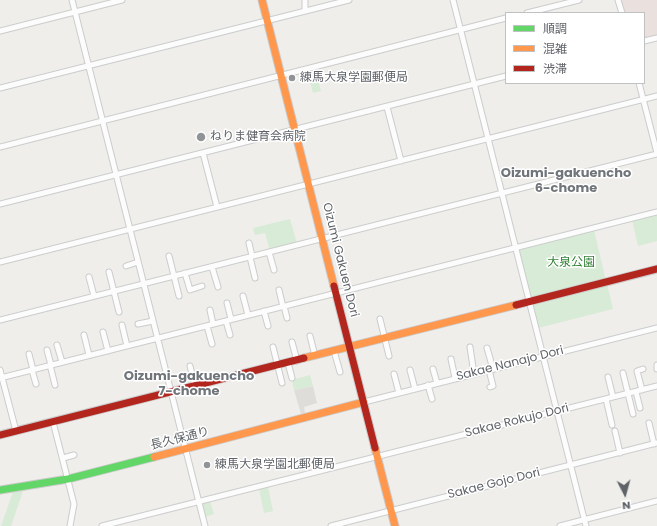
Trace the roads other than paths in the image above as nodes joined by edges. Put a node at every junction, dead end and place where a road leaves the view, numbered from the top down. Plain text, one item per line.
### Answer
1 (72, 0) edge
2 (122, 0) edge
3 (262, 0) edge
4 (305, 0) edge
5 (350, 0) edge
6 (453, 0) edge
7 (579, 0) edge
8 (618, 0) edge
9 (305, 11) junction
10 (75, 12) junction
11 (532, 12) edge
12 (622, 12) edge
13 (505, 18) edge
14 (268, 21) junction
15 (460, 30) junction
16 (0, 31) edge
17 (657, 38) edge
18 (645, 42) edge
19 (89, 66) junction
20 (281, 75) junction
21 (505, 76) edge
22 (474, 84) junction
23 (639, 84) edge
24 (0, 88) edge
25 (657, 96) edge
26 (644, 100) junction
27 (387, 107) junction
28 (102, 120) junction
29 (295, 130) junction
30 (488, 139) junction
31 (0, 146) edge
32 (203, 153) junction
33 (657, 153) edge
34 (400, 161) junction
35 (116, 175) junction
36 (309, 184) junction
37 (502, 193) junction
38 (0, 204) edge
39 (217, 208) junction
40 (657, 212) edge
41 (130, 229) junction
42 (322, 239) junction
43 (249, 243) dead end
44 (516, 248) junction
45 (269, 252) junction
46 (169, 256) dead end
47 (251, 257) junction
48 (0, 262) edge
49 (138, 262) junction
50 (126, 266) dead end
51 (212, 266) junction
52 (657, 269) edge
53 (274, 270) dead end
54 (109, 272) dead end
55 (185, 273) junction
56 (174, 276) junction
57 (89, 277) dead end
58 (255, 278) dead end
59 (144, 284) junction
60 (202, 286) dead end
61 (218, 287) dead end
62 (279, 290) dead end
63 (113, 291) junction
64 (336, 293) junction
65 (94, 296) junction
66 (179, 296) dead end
67 (244, 296) dead end
68 (528, 301) junction
69 (227, 303) dead end
70 (283, 306) junction
71 (210, 310) dead end
72 (264, 311) junction
73 (119, 312) dead end
74 (248, 315) junction
75 (287, 318) dead end
76 (380, 319) dead end
77 (0, 320) edge
78 (153, 320) junction
79 (229, 320) junction
80 (138, 324) dead end
81 (214, 324) junction
82 (122, 325) dead end
83 (207, 326) junction
84 (268, 326) dead end
85 (657, 328) edge
86 (103, 332) dead end
87 (84, 334) dead end
88 (230, 335) dead end
89 (310, 336) dead end
90 (157, 338) junction
91 (385, 338) junction
92 (292, 342) dead end
93 (212, 344) dead end
94 (57, 345) dead end
95 (127, 346) junction
96 (273, 347) dead end
97 (350, 347) junction
98 (470, 347) dead end
99 (488, 348) dead end
100 (47, 350) dead end
101 (108, 351) junction
102 (334, 351) junction
103 (29, 354) dead end
104 (89, 355) junction
105 (316, 356) junction
106 (389, 356) dead end
107 (543, 356) junction
108 (451, 359) dead end
109 (296, 361) junction
110 (62, 362) junction
111 (288, 363) junction
112 (50, 365) junction
113 (657, 365) edge
114 (190, 366) dead end
115 (278, 366) junction
116 (433, 369) dead end
117 (643, 369) dead end
118 (657, 369) edge
119 (0, 370) edge
120 (32, 370) junction
121 (410, 370) dead end
122 (491, 370) junction
123 (340, 372) dead end
124 (623, 373) dead end
125 (394, 374) dead end
126 (474, 374) junction
127 (608, 377) dead end
128 (1, 378) edge
129 (292, 378) dead end
130 (455, 378) junction
131 (282, 382) dead end
132 (437, 383) junction
133 (36, 384) dead end
134 (55, 385) dead end
135 (428, 385) junction
136 (195, 386) junction
137 (657, 386) edge
138 (490, 387) dead end
139 (415, 389) junction
140 (639, 391) junction
141 (171, 392) junction
142 (399, 393) junction
143 (628, 394) junction
144 (613, 397) junction
145 (432, 399) dead end
146 (606, 399) junction
147 (364, 402) junction
148 (640, 408) dead end
149 (557, 411) junction
150 (633, 414) dead end
151 (53, 422) junction
152 (649, 423) dead end
153 (612, 425) dead end
154 (615, 431) dead end
155 (16, 432) junction
156 (0, 436) edge
157 (656, 444) edge
158 (186, 449) junction
159 (620, 453) junction
160 (74, 455) dead end
161 (378, 456) junction
162 (63, 458) junction
163 (570, 465) junction
164 (68, 479) junction
165 (0, 490) edge
166 (199, 501) junction
167 (657, 501) edge
168 (392, 511) junction
169 (584, 520) junction
170 (70, 526) edge
171 (102, 526) edge
172 (205, 526) edge
173 (331, 526) edge
174 (395, 526) edge
175 (560, 526) edge
176 (586, 526) edge

1 - 10 street
2 - 10 street
3 - 14 street, Oizumi Gakuen Dori
4 - 9 street
5 - 9 street
6 - 15 street
7 - 11 street
8 - 12 street
9 - 14 street
10 - 16 street
10 - 19 street
13 - 15 street
14 - 19 street
14 - 20 street, Oizumi Gakuen Dori
15 - 20 street
15 - 22 street
17 - 18 street
19 - 24 street
19 - 28 street
20 - 28 street
20 - 29 street, Oizumi Gakuen Dori
21 - 22 street
22 - 27 street
22 - 30 street
23 - 26 street
25 - 26 street
26 - 30 street
26 - 33 street
27 - 29 street
27 - 34 street
28 - 31 street
28 - 35 street
29 - 32 street
29 - 36 street, Oizumi Gakuen Dori
30 - 34 street
30 - 37 street
32 - 35 street
32 - 39 street
33 - 37 street
34 - 36 street
35 - 38 street
35 - 41 street
36 - 39 street
36 - 42 street, Oizumi Gakuen Dori
37 - 42 street
37 - 44 street
39 - 41 street
40 - 44 street
41 - 48 street
41 - 49 street
42 - 45 street
42 - 64 street, Oizumi Gakuen Dori
43 - 47 street
44 - 64 street
44 - 68 street
45 - 47 street
45 - 53 street
46 - 56 street
47 - 51 street
47 - 58 street
49 - 50 street
49 - 59 street
51 - 55 street
51 - 61 street
52 - 68 street
54 - 63 street
55 - 56 street
55 - 60 street
56 - 59 street
56 - 66 street
57 - 65 street
59 - 63 street
59 - 78 street
62 - 70 street
63 - 65 street
63 - 73 street
64 - 70 street
64 - 97 street, Oizumi Gakuen Dori
65 - 77 street
67 - 74 street
68 - 91 street
68 - 107 street
69 - 79 street
70 - 72 street
70 - 75 street
71 - 81 street
72 - 74 street
72 - 84 street
74 - 79 street
76 - 91 street
78 - 80 street
78 - 90 street
79 - 81 street
79 - 88 street
81 - 83 street
82 - 95 street
83 - 90 street
83 - 93 street
85 - 107 street, Sakae Nanajo Dori
86 - 101 street
87 - 104 street
89 - 105 street
90 - 95 street
90 - 141 street
91 - 97 street
91 - 106 street
92 - 109 street
94 - 110 street
95 - 101 street
96 - 115 street
97 - 102 street
97 - 147 street, Oizumi Gakuen Dori
98 - 126 street
99 - 122 street
100 - 112 street
101 - 104 street
102 - 105 street
102 - 123 street
103 - 120 street
104 - 110 street
105 - 109 street
107 - 122 street, Sakae Nanajo Dori
107 - 149 street
108 - 130 street
109 - 111 street
110 - 112 street
111 - 115 street
111 - 129 street
112 - 120 street
112 - 134 street
113 - 118 street
114 - 136 street
115 - 131 street
115 - 136 street
116 - 132 street
117 - 140 street
119 - 128 street
120 - 128 street
120 - 133 street
121 - 139 street
122 - 126 street, Sakae Nanajo Dori
122 - 138 street
124 - 143 street
125 - 142 street
126 - 130 street, Sakae Nanajo Dori
127 - 144 street
128 - 155 street
130 - 132 street, Sakae Nanajo Dori
132 - 135 street, Sakae Nanajo Dori
135 - 139 street, Sakae Nanajo Dori
135 - 145 street
136 - 141 street
137 - 140 street, Sakae Rokujo Dori
139 - 142 street, Sakae Nanajo Dori
140 - 143 street, Sakae Rokujo Dori
140 - 148 street
141 - 151 street
141 - 158 street
142 - 147 street, Sakae Nanajo Dori
143 - 144 street, Sakae Rokujo Dori
143 - 150 street
144 - 146 street, Sakae Rokujo Dori
146 - 149 street, Sakae Rokujo Dori
146 - 153 street
147 - 158 street, 長久保通り
147 - 161 street, Oizumi Gakuen Dori
149 - 161 street, Sakae Rokujo Dori
149 - 163 street
151 - 155 street
151 - 162 street
152 - 157 street
154 - 159 street
155 - 156 street
157 - 159 street, Sakae Gojo Dori
158 - 164 street, 長久保通り
158 - 166 street
159 - 163 street, Sakae Gojo Dori
160 - 162 street
161 - 166 street, Sakae Rokujo Dori
161 - 168 street, Oizumi Gakuen Dori
162 - 164 street
163 - 168 street, Sakae Gojo Dori
163 - 169 street
164 - 165 street, 長久保通り
164 - 170 street
166 - 171 street, Sakae Rokujo Dori
166 - 172 street
167 - 169 street
168 - 173 street, Sakae Gojo Dori
168 - 174 street, Oizumi Gakuen Dori
169 - 175 street
169 - 176 street

